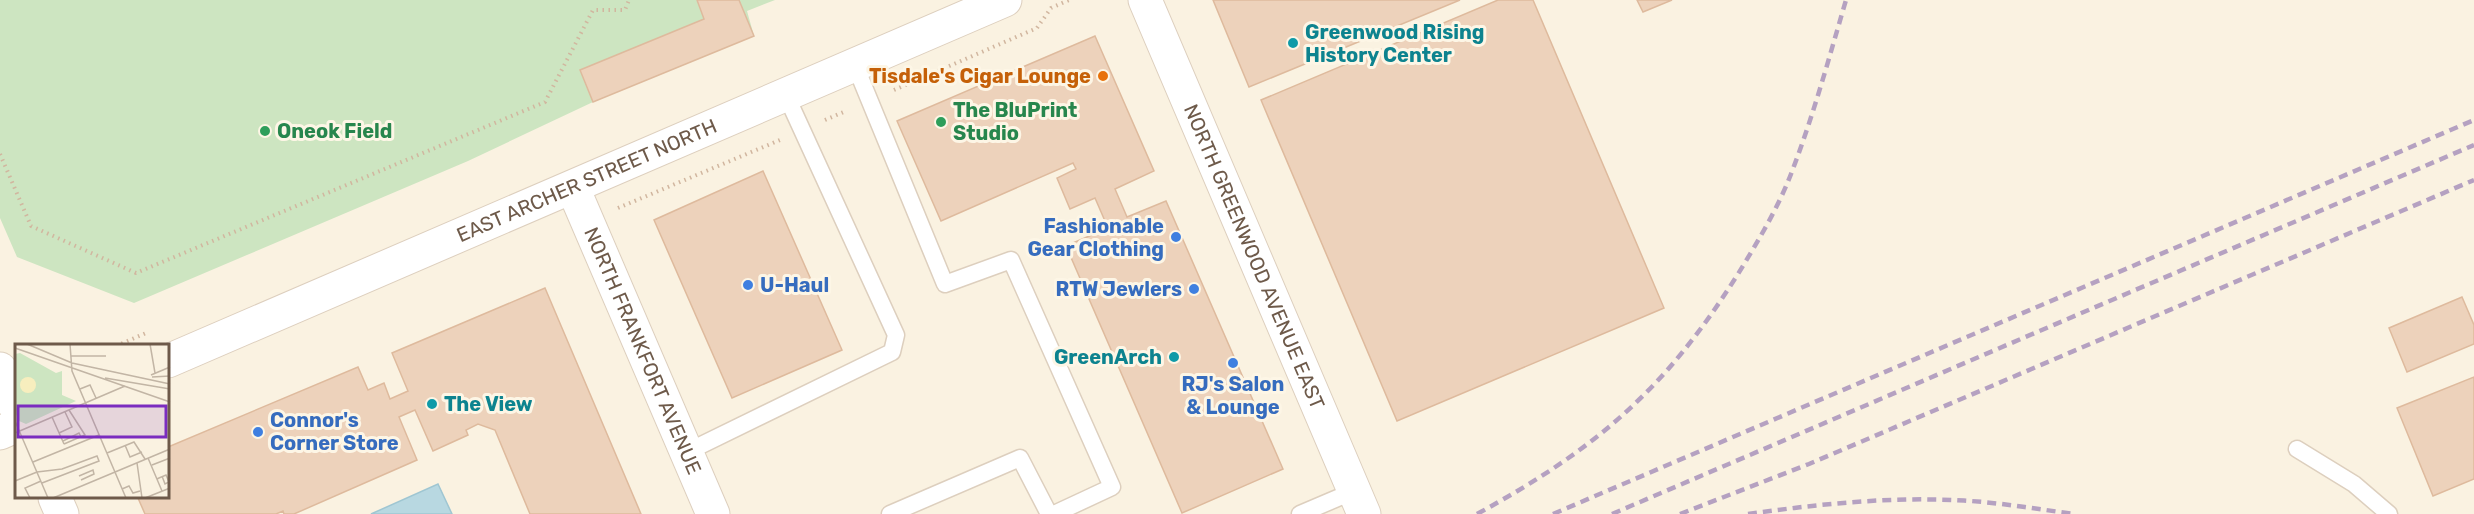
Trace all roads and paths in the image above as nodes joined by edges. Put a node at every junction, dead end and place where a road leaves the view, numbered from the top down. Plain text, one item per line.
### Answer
1 (629, 0) edge
2 (1005, 0) edge
3 (1069, 0) edge
4 (1144, 0) edge
5 (855, 65) junction
6 (786, 95) junction
7 (870, 100) junction
8 (802, 130) junction
9 (0, 154) edge
10 (573, 188) junction
11 (586, 218) junction
12 (170, 360) edge
13 (0, 369) edge
14 (15, 406) edge
15 (15, 426) edge
16 (0, 433) edge
17 (2297, 449) dead end
18 (687, 452) junction
19 (55, 499) edge
20 (1359, 502) edge
21 (62, 514) edge
22 (713, 514) edge
23 (890, 514) edge
24 (1049, 514) edge
25 (1054, 514) edge
26 (1300, 514) edge
27 (2389, 514) edge

1 - 9 path
2 - 5 street, EAST ARCHER STREET NORTH
3 - 7 path, EAST ARCHER STREET NORTH
4 - 20 street, NORTH GREENWOOD AVENUE EAST
5 - 6 street, EAST ARCHER STREET NORTH
5 - 7 lane
6 - 8 lane
6 - 10 street, EAST ARCHER STREET NORTH
7 - 8 path, EAST ARCHER STREET NORTH
7 - 25 lane
8 - 11 path, EAST ARCHER STREET NORTH
8 - 18 lane
10 - 11 street, NORTH FRANKFORT AVENUE
10 - 12 street, EAST ARCHER STREET NORTH
11 - 18 street, NORTH FRANKFORT AVENUE
13 - 14 street
15 - 16 street
17 - 27 lane
18 - 22 street, NORTH FRANKFORT AVENUE
19 - 21 street
20 - 26 lane
23 - 24 lane

